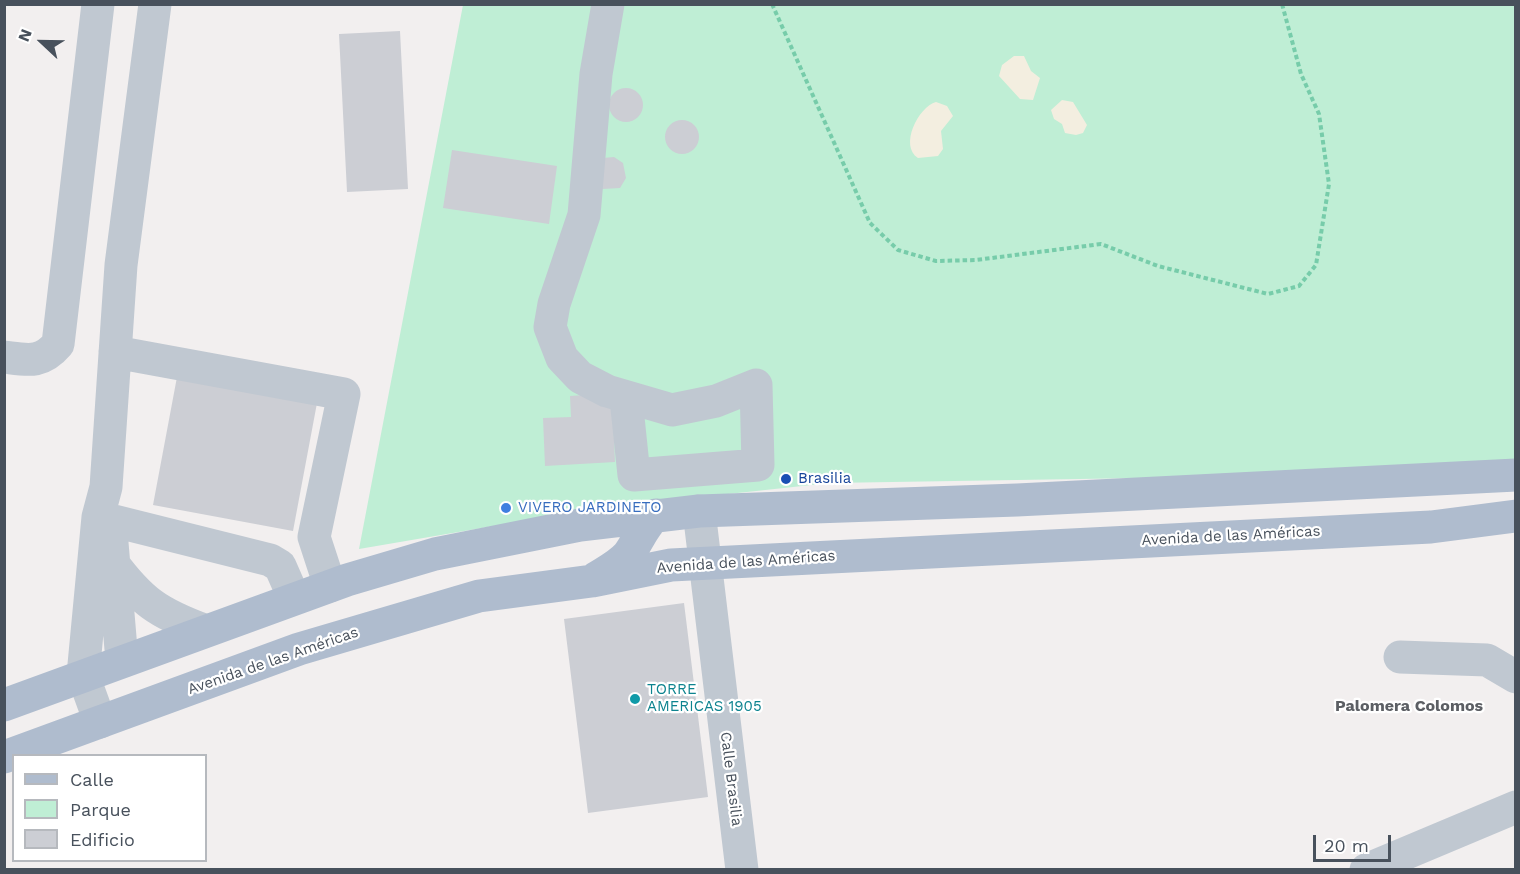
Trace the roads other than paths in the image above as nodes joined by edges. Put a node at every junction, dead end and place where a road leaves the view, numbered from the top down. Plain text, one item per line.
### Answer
1 (98, 4) edge
2 (155, 4) edge
3 (608, 4) edge
4 (115, 352) junction
5 (4, 357) edge
6 (627, 408) dead end
7 (1515, 475) edge
8 (105, 507) junction
9 (699, 511) junction
10 (656, 515) junction
11 (1515, 516) edge
12 (320, 554) junction
13 (112, 562) junction
14 (703, 564) junction
15 (280, 566) junction
16 (592, 581) junction
17 (330, 586) junction
18 (294, 598) junction
19 (204, 630) junction
20 (1400, 657) dead end
21 (122, 661) junction
22 (83, 675) junction
23 (1515, 677) edge
24 (4, 705) edge
25 (100, 722) junction
26 (12, 754) edge
27 (1515, 807) edge
28 (742, 870) edge
29 (1366, 870) edge

1 - 5 street
2 - 4 street
3 - 6 street
4 - 8 street
4 - 12 street
7 - 9 main road
8 - 13 street
8 - 15 street
8 - 22 street
9 - 10 main road
9 - 14 street, Calle Brasilia
10 - 16 main road
10 - 17 main road
11 - 14 main road, Avenida de las Américas
12 - 15 street
12 - 17 street
13 - 19 street
13 - 21 street
14 - 16 main road, Avenida de las Américas
14 - 28 street, Calle Brasilia
15 - 18 street
16 - 25 main road, Avenida de las Américas
17 - 18 main road
18 - 19 main road
19 - 21 main road
20 - 23 street
21 - 22 main road
22 - 24 main road
22 - 25 street
25 - 26 main road, Avenida de las Américas
27 - 29 street

